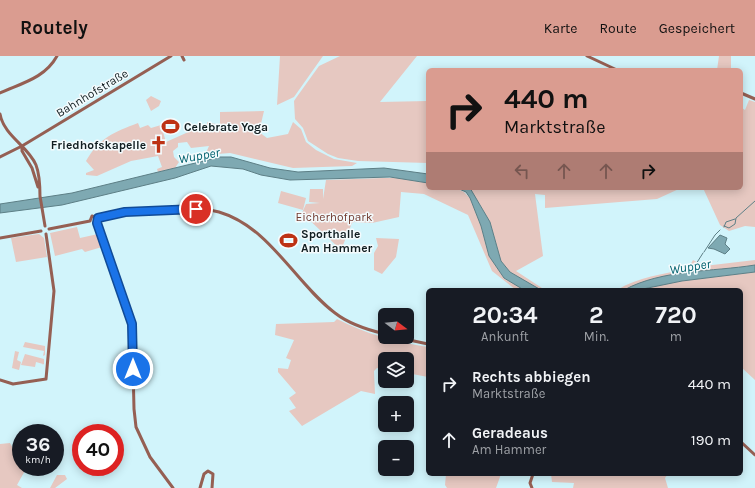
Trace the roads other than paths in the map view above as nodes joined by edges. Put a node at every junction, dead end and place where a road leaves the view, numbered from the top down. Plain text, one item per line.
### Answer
1 (57, 56) edge
2 (171, 56) edge
3 (182, 56) edge
4 (587, 56) edge
5 (184, 60) dead end
6 (614, 68) edge
7 (0, 93) edge
8 (743, 94) edge
9 (755, 99) edge
10 (0, 114) edge
11 (22, 146) junction
12 (0, 157) edge
13 (98, 218) junction
14 (90, 221) junction
15 (97, 223) junction
16 (44, 226) junction
17 (49, 229) junction
18 (41, 231) junction
19 (46, 234) junction
20 (0, 238) edge
21 (378, 332) edge
22 (414, 341) edge
23 (426, 344) edge
24 (0, 380) edge
25 (743, 444) edge
26 (754, 454) edge
27 (532, 476) edge
28 (172, 488) edge
29 (200, 488) edge
30 (212, 488) edge
31 (532, 488) edge

1 - 7 main road
2 - 11 main road, Bahnhofstraße
3 - 5 main road
4 - 6 main road
8 - 9 main road
10 - 11 main road
11 - 12 main road, Bahnhofstraße
11 - 16 main road
13 - 14 main road
13 - 15 main road
13 - 21 main road
14 - 15 main road
14 - 17 main road
15 - 28 main road
16 - 17 main road
16 - 18 main road
17 - 19 main road
18 - 19 main road
18 - 20 main road
19 - 24 main road
22 - 23 main road
25 - 26 main road
27 - 31 main road
29 - 30 main road

